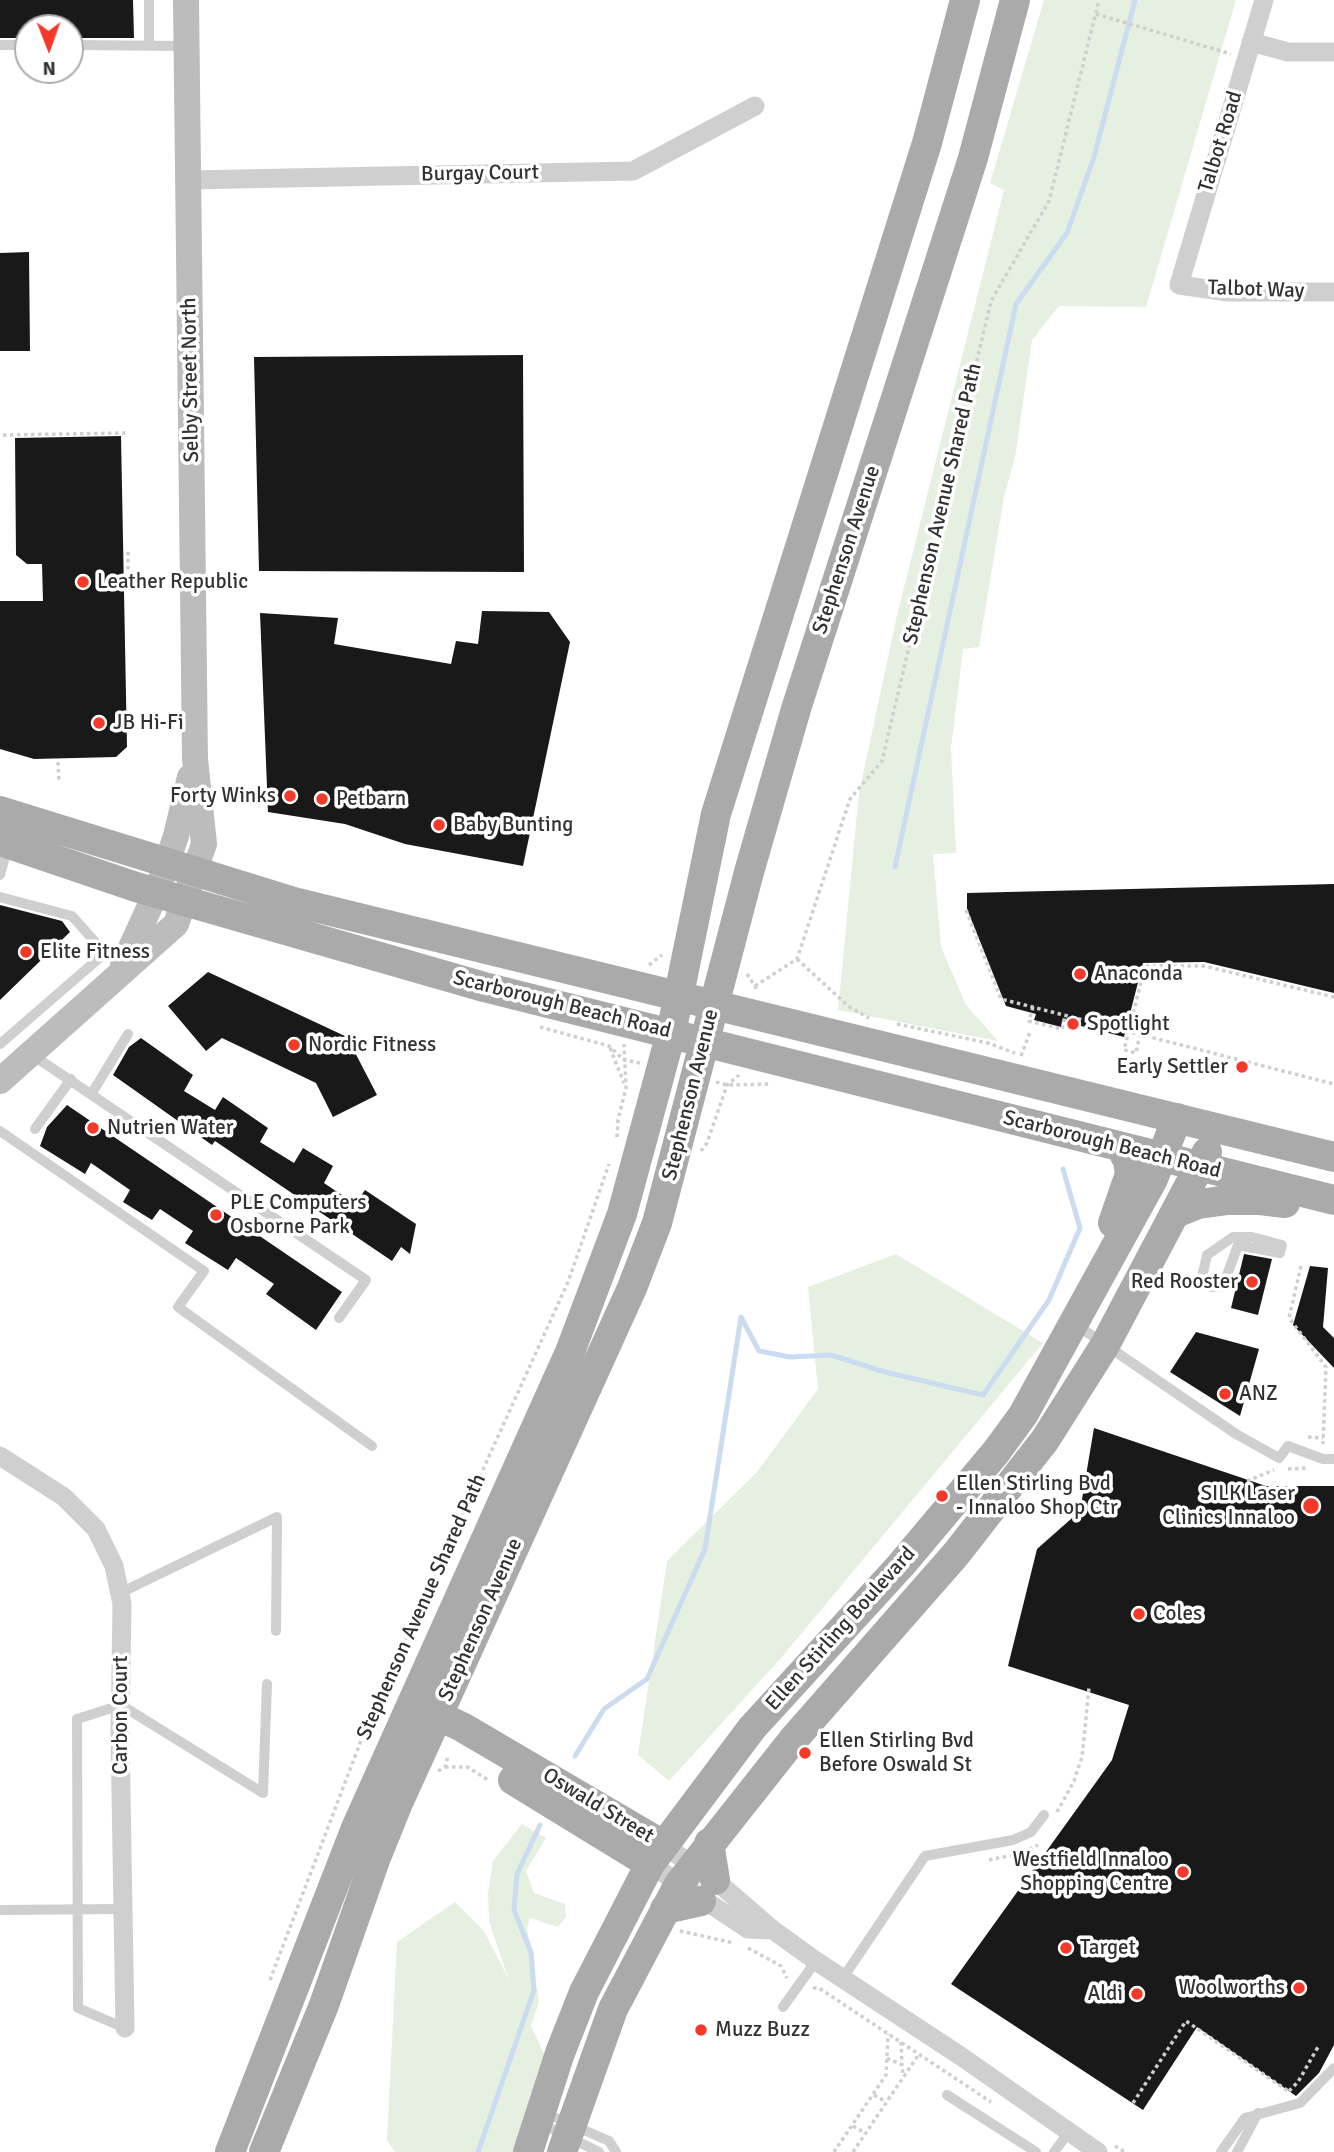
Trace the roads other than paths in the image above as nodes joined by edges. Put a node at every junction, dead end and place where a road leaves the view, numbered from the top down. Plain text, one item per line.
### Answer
1 (149, 0) edge
2 (186, 0) edge
3 (965, 0) edge
4 (1015, 0) edge
5 (1264, 0) edge
6 (84, 45) edge
7 (149, 46) junction
8 (188, 47) junction
9 (1248, 50) junction
10 (1334, 52) edge
11 (755, 106) dead end
12 (189, 180) junction
13 (1179, 285) joint
14 (1334, 292) edge
15 (0, 811) edge
16 (4, 843) edge
17 (181, 866) junction
18 (0, 875) edge
19 (157, 891) junction
20 (0, 897) edge
21 (185, 900) junction
22 (120, 972) junction
23 (680, 997) junction
24 (714, 1005) junction
25 (671, 1033) junction
26 (128, 1034) dead end
27 (705, 1041) junction
28 (0, 1044) edge
29 (31, 1054) junction
30 (71, 1079) junction
31 (0, 1081) edge
32 (92, 1093) junction
33 (1177, 1118) junction
34 (36, 1129) dead end
35 (1217, 1129) junction
36 (0, 1131) edge
37 (1121, 1148) junction
38 (1334, 1157) edge
39 (1161, 1158) junction
40 (1201, 1168) junction
41 (1334, 1200) edge
42 (1334, 1210) edge
43 (1178, 1212) junction
44 (1280, 1251) joint
45 (340, 1318) dead end
46 (1076, 1324) junction
47 (1105, 1345) junction
48 (372, 1446) dead end
49 (0, 1456) edge
50 (1334, 1459) edge
51 (120, 1593) junction
52 (276, 1630) dead end
53 (267, 1684) dead end
54 (121, 1706) junction
55 (406, 1712) junction
56 (433, 1725) junction
57 (1048, 1818) road end
58 (657, 1854) junction
59 (691, 1887) junction
60 (77, 1909) junction
61 (122, 1909) junction
62 (0, 1910) edge
63 (816, 1961) junction
64 (843, 1978) junction
65 (783, 2007) dead end
66 (125, 2028) joint
67 (1334, 2068) edge
68 (947, 2095) dead end
69 (1259, 2112) junction
70 (540, 2117) junction
71 (1069, 2132) junction
72 (567, 2138) edge
73 (230, 2152) edge
74 (264, 2152) edge
75 (528, 2152) edge
76 (599, 2152) edge
77 (616, 2152) edge
78 (1036, 2152) edge
79 (1054, 2152) edge
80 (1097, 2152) edge
81 (1221, 2152) edge
82 (1237, 2152) edge

1 - 7 lane
2 - 8 main road, Selby Street North
3 - 23 main road, Stephenson Avenue
4 - 24 main road, Stephenson Avenue
5 - 9 street, Talbot Road
6 - 7 lane
7 - 8 lane
8 - 12 main road, Selby Street North
9 - 10 street
9 - 13 street, Talbot Road
11 - 12 street, Burgay Court
12 - 17 main road, Selby Street North
13 - 14 street, Talbot Way
15 - 17 main road, Scarborough Beach Road
16 - 18 lane
16 - 19 main road, Scarborough Beach Road
17 - 19 main road
17 - 21 main road
17 - 23 main road, Scarborough Beach Road
19 - 21 main road, Scarborough Beach Road
19 - 22 main road
20 - 28 lane
21 - 22 main road
21 - 25 main road, Scarborough Beach Road
22 - 29 main road
23 - 24 main road, Scarborough Beach Road
23 - 25 main road, Stephenson Avenue
24 - 27 main road, Stephenson Avenue
24 - 33 main road, Scarborough Beach Road
25 - 27 main road, Scarborough Beach Road
25 - 55 main road, Stephenson Avenue
26 - 32 lane
27 - 37 main road, Scarborough Beach Road
27 - 56 main road, Stephenson Avenue
29 - 30 lane
29 - 31 main road
30 - 32 lane
30 - 34 lane
32 - 45 lane
33 - 35 main road, Scarborough Beach Road
33 - 39 main road, Ellen Stirling Boulevard
35 - 38 main road, Scarborough Beach Road
35 - 40 main road, Ellen Stirling Boulevard
36 - 48 lane
37 - 39 main road, Scarborough Beach Road
37 - 46 main road
39 - 40 main road, Scarborough Beach Road
39 - 46 main road, Ellen Stirling Boulevard
40 - 41 main road, Scarborough Beach Road
40 - 43 main road, Ellen Stirling Boulevard
42 - 43 main road
43 - 47 main road, Ellen Stirling Boulevard
44 - 44 lane
46 - 47 lane
46 - 58 main road, Ellen Stirling Boulevard
47 - 50 lane
47 - 59 main road, Ellen Stirling Boulevard
49 - 51 street, Carbon Court
51 - 52 lane
51 - 54 street, Carbon Court
53 - 54 lane
54 - 60 lane
54 - 61 street, Carbon Court
55 - 56 main road, Oswald Street
55 - 73 main road, Stephenson Avenue
56 - 58 main road, Oswald Street
56 - 74 main road, Stephenson Avenue
57 - 64 lane
58 - 59 street, Oswald Street
58 - 70 main road, Ellen Stirling Boulevard
59 - 63 street, Oswald Street
59 - 72 main road, Ellen Stirling Boulevard
60 - 61 lane
60 - 62 lane
60 - 66 lane
61 - 66 street, Carbon Court
63 - 64 street, Oswald Street
63 - 65 lane
64 - 71 street, Oswald Street
67 - 69 lane
68 - 78 lane
69 - 81 lane
69 - 82 lane
70 - 72 lane
70 - 75 main road, Ellen Stirling Boulevard
71 - 79 lane
71 - 80 street, Oswald Street
72 - 76 lane
72 - 77 lane

